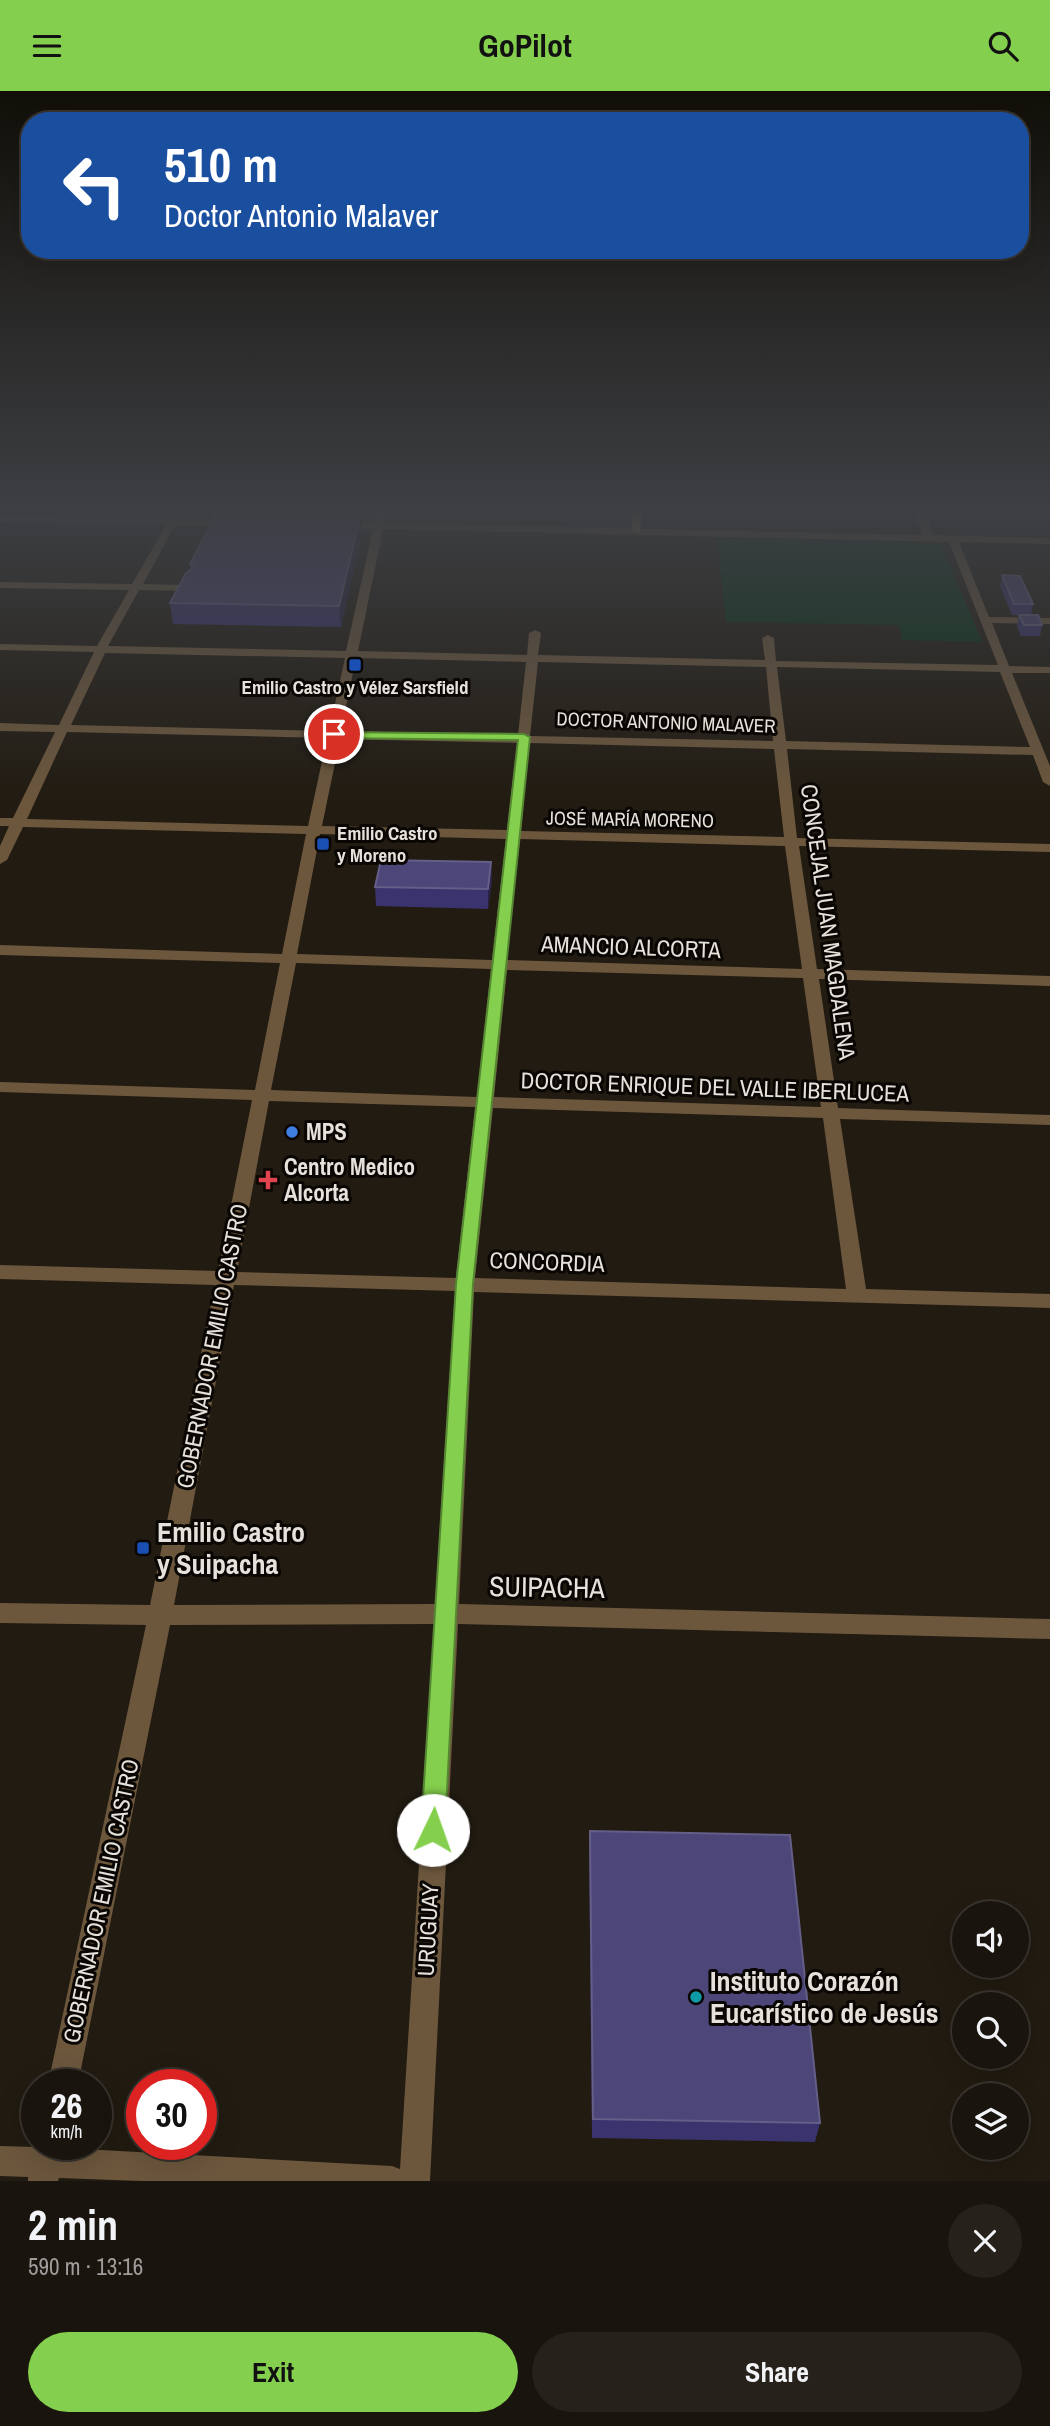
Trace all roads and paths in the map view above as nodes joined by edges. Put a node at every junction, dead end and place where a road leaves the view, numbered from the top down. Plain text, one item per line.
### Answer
1 (123, 607) edge
2 (363, 607) edge
3 (980, 607) edge
4 (986, 620) junction
5 (1050, 621) edge
6 (535, 633) dead end
7 (768, 638) dead end
8 (0, 647) edge
9 (101, 649) junction
10 (353, 654) junction
11 (533, 658) junction
12 (770, 663) junction
13 (1007, 669) junction
14 (1050, 670) edge
15 (0, 727) edge
16 (64, 728) junction
17 (334, 734) junction
18 (524, 737) junction
19 (780, 744) junction
20 (1037, 751) junction
21 (1050, 782) edge
22 (0, 822) edge
23 (18, 823) junction
24 (314, 830) junction
25 (512, 835) junction
26 (791, 841) junction
27 (1050, 848) edge
28 (0, 860) edge
29 (0, 950) edge
30 (289, 961) junction
31 (498, 965) junction
32 (812, 975) junction
33 (1050, 981) edge
34 (0, 1087) edge
35 (263, 1097) junction
36 (482, 1103) junction
37 (832, 1113) junction
38 (1050, 1120) edge
39 (0, 1272) edge
40 (224, 1279) junction
41 (464, 1284) junction
42 (858, 1295) junction
43 (1050, 1301) edge
44 (0, 1613) edge
45 (445, 1614) junction
46 (160, 1615) junction
47 (1050, 1629) edge
48 (66, 2069) edge
49 (0, 2161) edge
50 (47, 2162) edge
51 (392, 2181) edge
52 (415, 2181) edge

1 - 9 street
2 - 10 street, GOBERNADOR EMILIO CASTRO
3 - 4 street
4 - 5 street
4 - 13 street
6 - 11 street, URUGUAY
7 - 12 street, CONCEJAL JUAN MAGDALENA
8 - 9 street
9 - 10 street
9 - 16 street
10 - 11 street
10 - 17 street, GOBERNADOR EMILIO CASTRO
11 - 12 street
11 - 18 street, URUGUAY
12 - 13 street
12 - 19 street, CONCEJAL JUAN MAGDALENA
13 - 14 street
13 - 20 street
15 - 16 street, DOCTOR ANTONIO MALAVER
16 - 17 street, DOCTOR ANTONIO MALAVER
16 - 23 street
17 - 18 street, DOCTOR ANTONIO MALAVER
17 - 24 street, GOBERNADOR EMILIO CASTRO
18 - 19 street, DOCTOR ANTONIO MALAVER
18 - 25 street, URUGUAY
19 - 20 street, DOCTOR ANTONIO MALAVER
19 - 26 street, CONCEJAL JUAN MAGDALENA
20 - 21 street
22 - 23 street, JOSÉ MARÍA MORENO
23 - 24 street, JOSÉ MARÍA MORENO
23 - 28 street
24 - 25 street, JOSÉ MARÍA MORENO
24 - 30 street, GOBERNADOR EMILIO CASTRO
25 - 26 street, JOSÉ MARÍA MORENO
25 - 31 street, URUGUAY
26 - 27 street, JOSÉ MARÍA MORENO
26 - 32 street, CONCEJAL JUAN MAGDALENA
29 - 30 street, AMANCIO ALCORTA
30 - 31 street, AMANCIO ALCORTA
30 - 35 street, GOBERNADOR EMILIO CASTRO
31 - 32 street, AMANCIO ALCORTA
31 - 36 street, URUGUAY
32 - 33 street, AMANCIO ALCORTA
32 - 37 street, CONCEJAL JUAN MAGDALENA
34 - 35 street, DOCTOR ENRIQUE DEL VALLE IBERLUCEA
35 - 36 street, DOCTOR ENRIQUE DEL VALLE IBERLUCEA
35 - 40 street, GOBERNADOR EMILIO CASTRO
36 - 37 street, DOCTOR ENRIQUE DEL VALLE IBERLUCEA
36 - 41 street, URUGUAY
37 - 38 street, DOCTOR ENRIQUE DEL VALLE IBERLUCEA
37 - 42 street, CONCEJAL JUAN MAGDALENA
39 - 40 street, CONCORDIA
40 - 41 street, CONCORDIA
40 - 46 street, GOBERNADOR EMILIO CASTRO
41 - 42 street, CONCORDIA
41 - 45 street, URUGUAY
42 - 43 street, CONCORDIA
44 - 46 street, SUIPACHA
45 - 46 street, SUIPACHA
45 - 47 street, SUIPACHA
45 - 52 street, URUGUAY
46 - 48 street, GOBERNADOR EMILIO CASTRO
49 - 50 street
50 - 51 street

